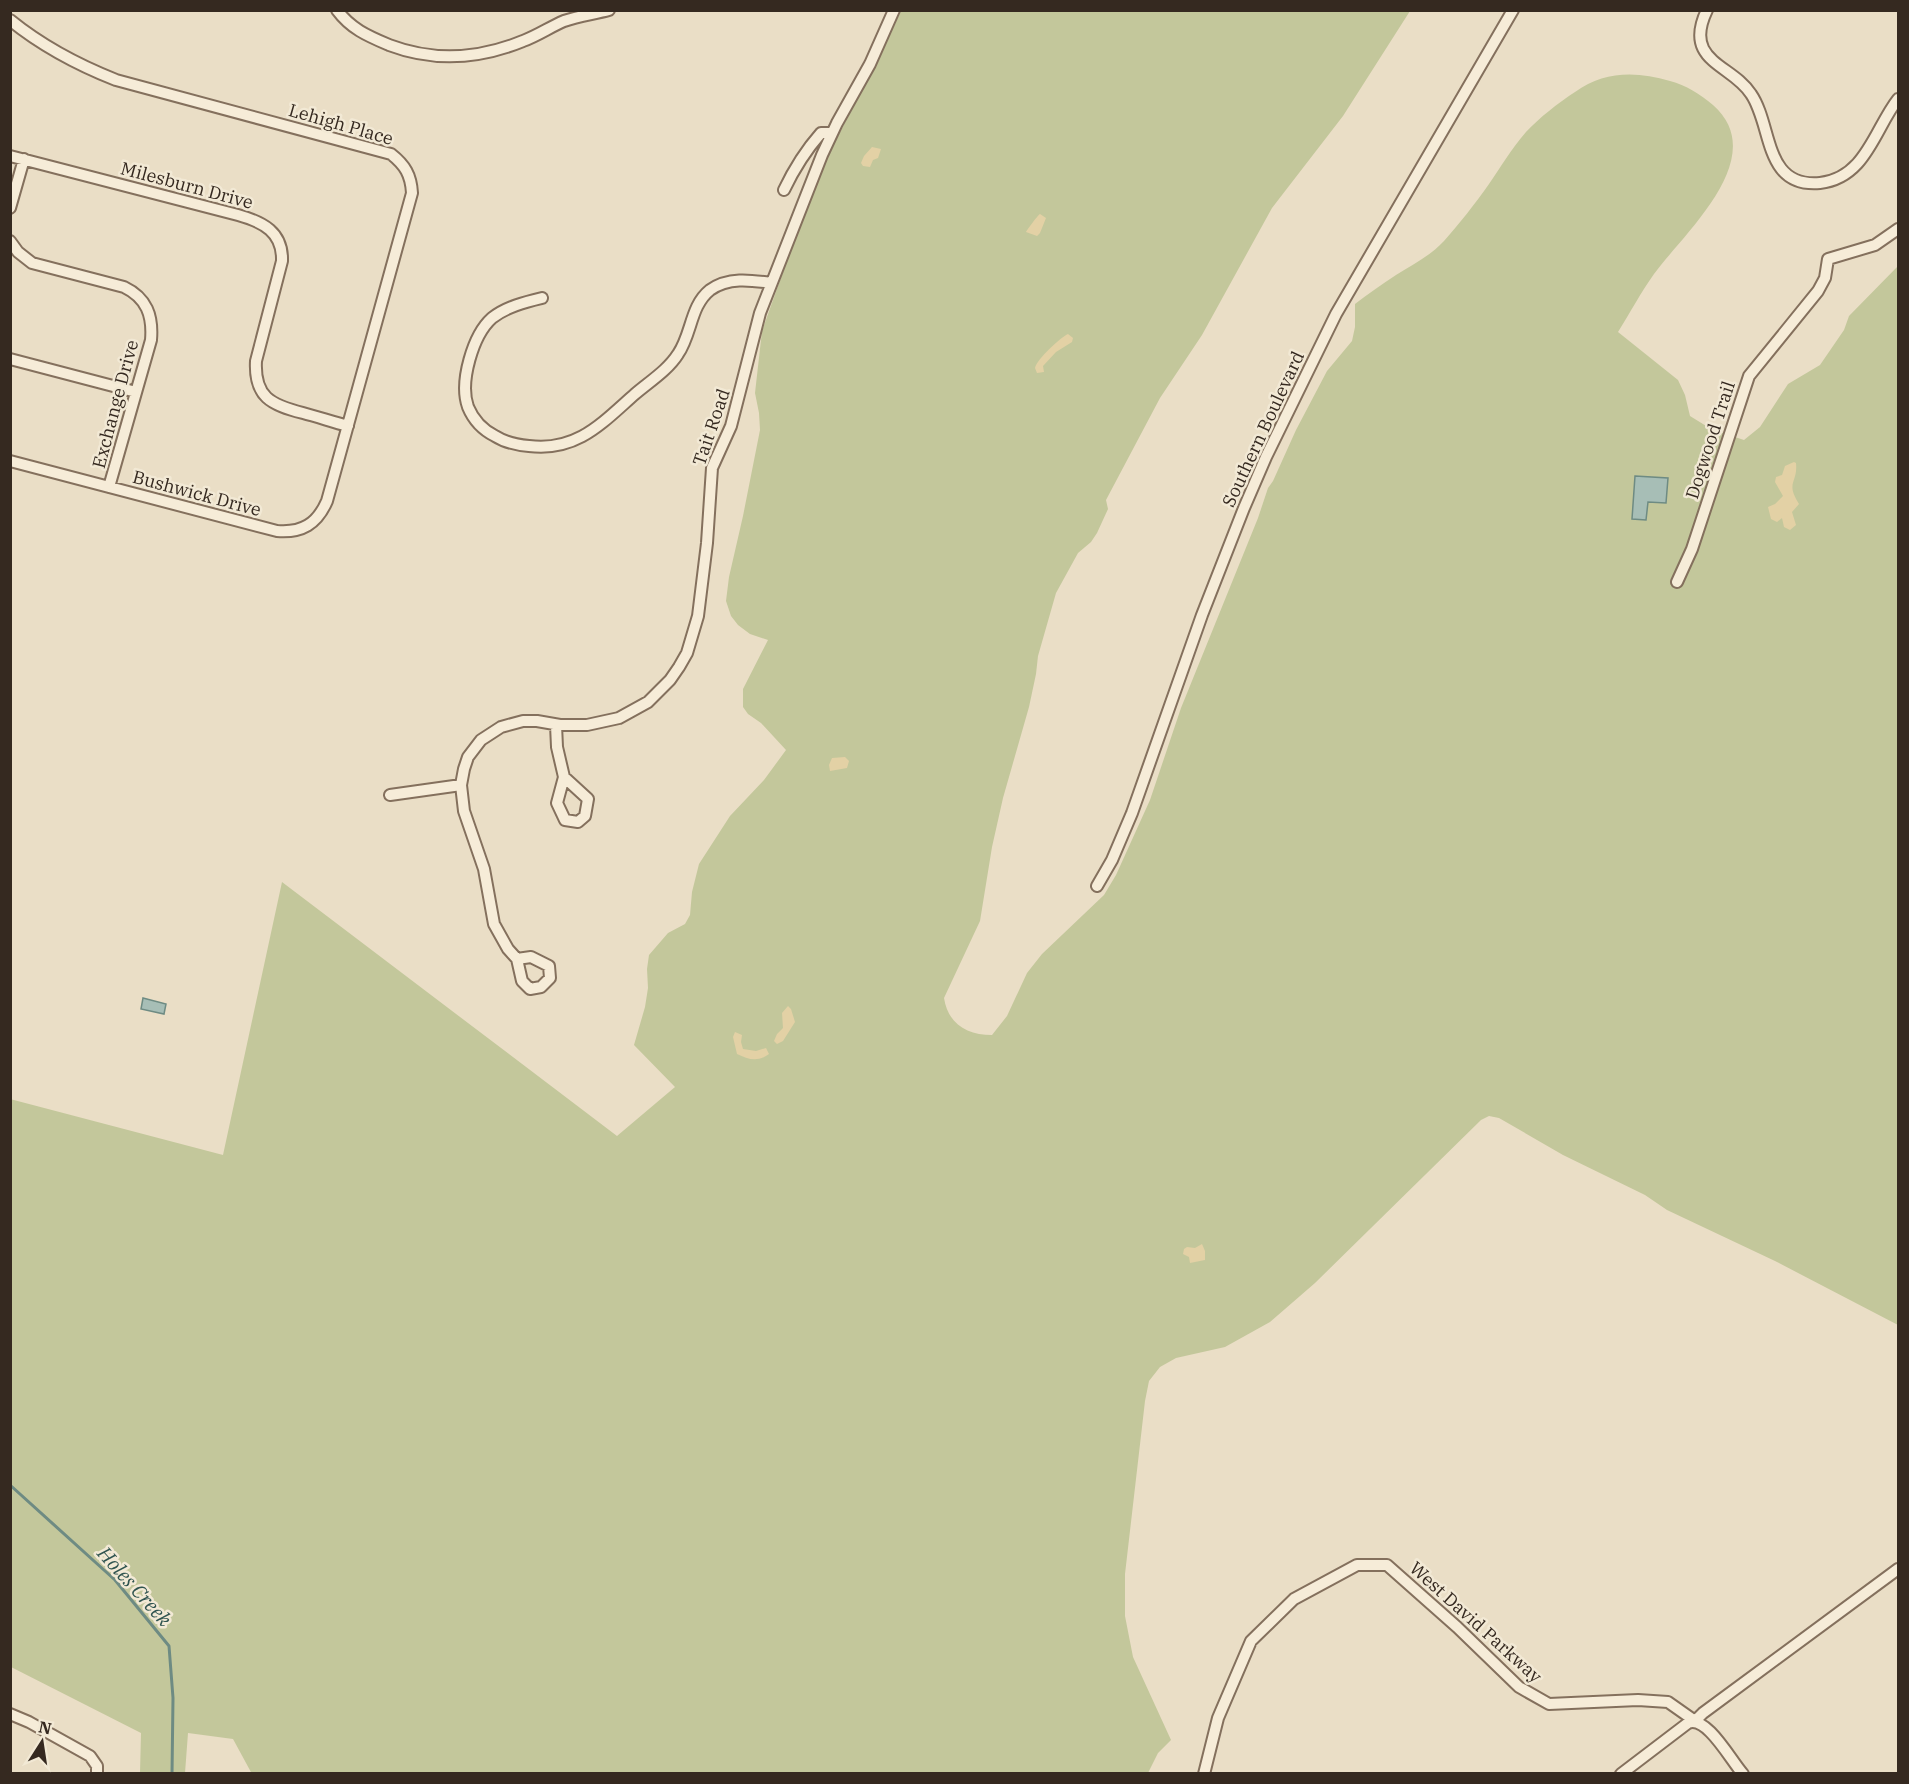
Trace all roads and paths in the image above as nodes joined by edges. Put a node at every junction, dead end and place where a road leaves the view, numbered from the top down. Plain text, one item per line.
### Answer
1 (337, 10) edge
2 (609, 10) edge
3 (894, 10) edge
4 (1514, 10) edge
5 (1707, 10) edge
6 (10, 20) edge
7 (1899, 99) edge
8 (831, 133) junction
9 (10, 156) edge
10 (24, 159) junction
11 (784, 190) dead end
12 (10, 208) edge
13 (1899, 229) edge
14 (10, 242) edge
15 (771, 283) junction
16 (542, 298) dead end
17 (10, 359) edge
18 (136, 392) junction
19 (348, 426) junction
20 (10, 461) edge
21 (110, 487) junction
22 (305, 528) joint
23 (1677, 582) dead end
24 (556, 725) junction
25 (564, 777) dead end
26 (461, 785) junction
27 (390, 795) dead end
28 (1097, 886) dead end
29 (516, 958) dead end
30 (1899, 1569) edge
31 (10, 1714) edge
32 (1695, 1721) junction
33 (98, 1773) edge
34 (1204, 1773) edge
35 (1621, 1773) edge
36 (1743, 1773) edge

1 - 2 street
3 - 8 street, Tait Road
4 - 28 street, Southern Boulevard
5 - 7 street
6 - 19 street, Lehigh Place
8 - 11 street, Tait Road
8 - 15 street, Tait Road
9 - 10 street, Milesburn Drive
10 - 12 street
10 - 19 street, Milesburn Drive
13 - 23 street, Dogwood Trail
14 - 18 street, Exchange Drive
15 - 16 street
15 - 24 street, Tait Road
17 - 18 street
18 - 21 street, Exchange Drive
19 - 22 street, Lehigh Place
20 - 21 street, Bushwick Drive
21 - 22 street, Bushwick Drive
24 - 25 street
24 - 26 street, Tait Road
26 - 27 street
26 - 29 street
30 - 32 street
31 - 33 street
32 - 34 street, West David Parkway
32 - 35 street
32 - 36 street, West David Parkway

